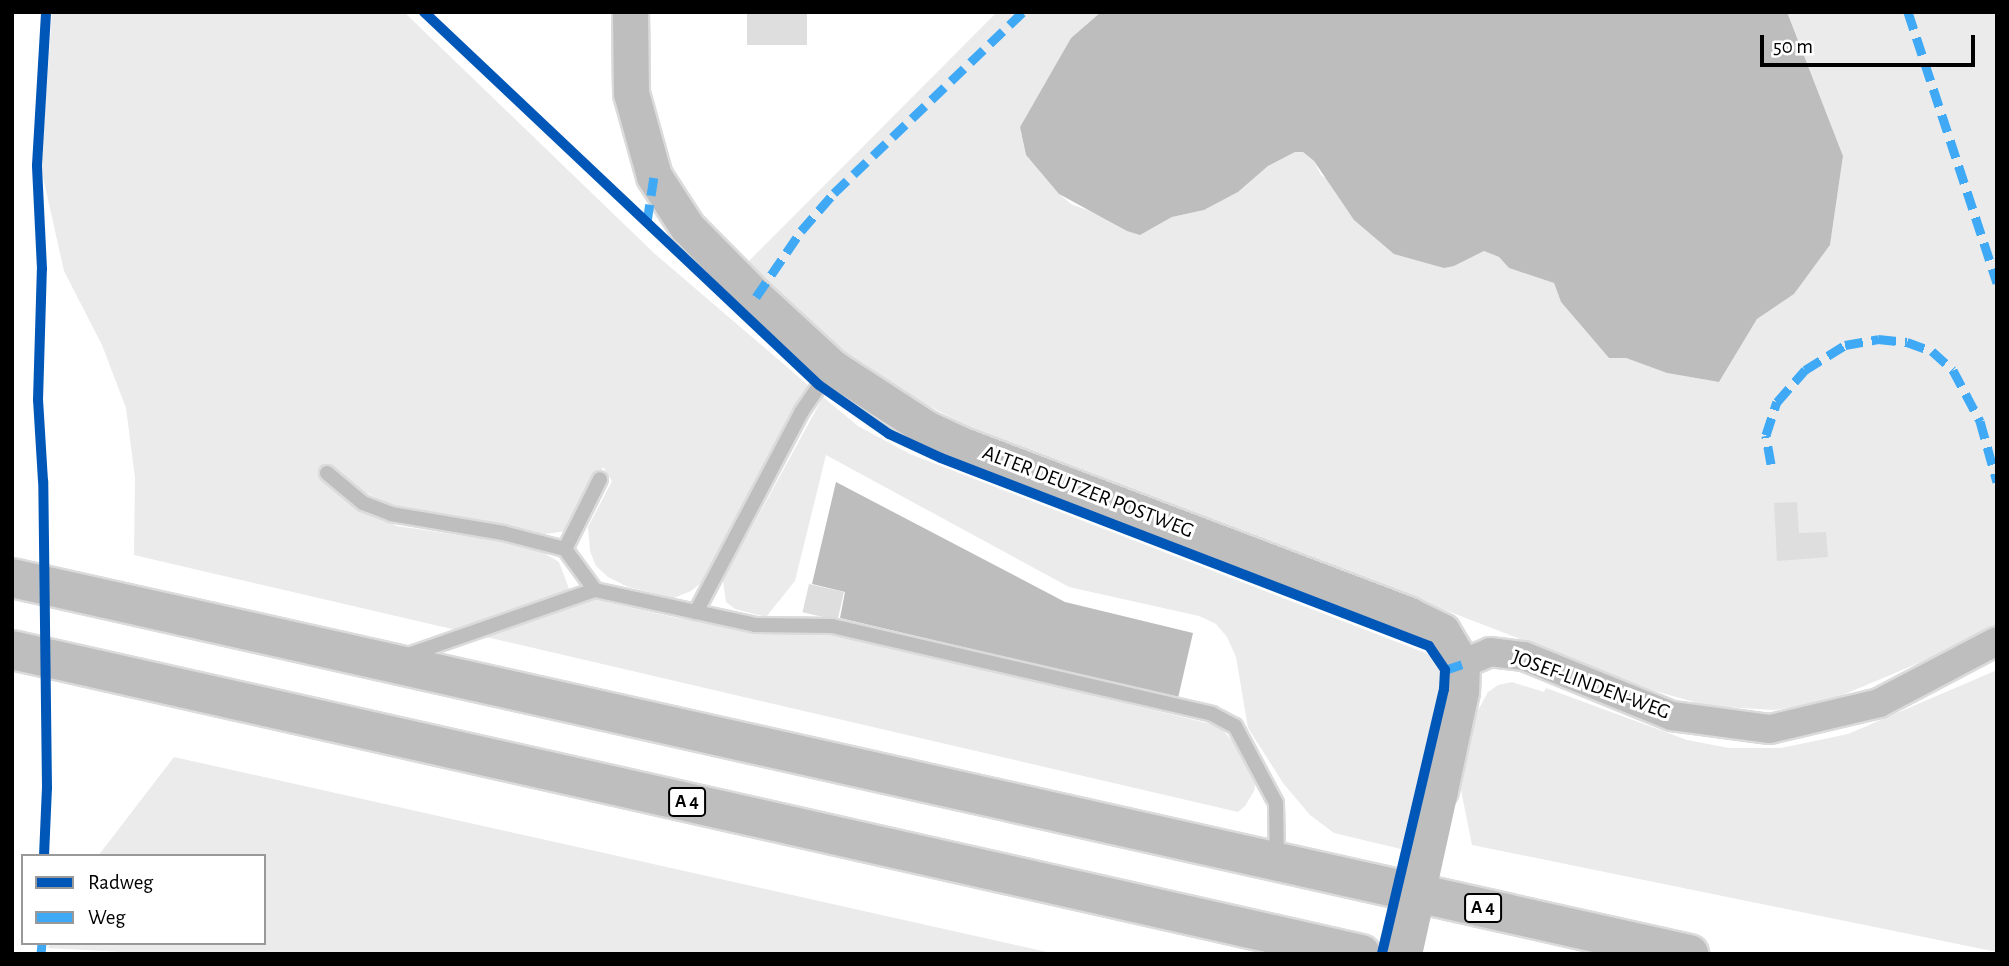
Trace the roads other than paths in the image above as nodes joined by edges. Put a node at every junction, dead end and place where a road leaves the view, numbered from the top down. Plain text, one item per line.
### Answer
1 (630, 12) edge
2 (832, 367) junction
3 (327, 474) dead end
4 (600, 479) dead end
5 (565, 549) junction
6 (12, 578) edge
7 (595, 590) junction
8 (695, 612) junction
9 (1997, 641) edge
10 (12, 650) edge
11 (387, 662) junction
12 (1462, 664) junction
13 (1277, 862) junction
14 (1361, 954) edge
15 (1404, 954) edge
16 (1689, 954) edge

1 - 2 street, ALTER DEUTZER POSTWEG
2 - 8 lane
2 - 12 street, ALTER DEUTZER POSTWEG
3 - 5 lane
4 - 5 lane
5 - 7 lane
6 - 11 highway, A 4
7 - 8 lane
7 - 11 lane
8 - 13 lane
9 - 12 street, JOSEF-LINDEN-WEG
10 - 14 highway, A 4
11 - 13 highway, A 4
12 - 15 street, bridge
13 - 16 highway, A 4

